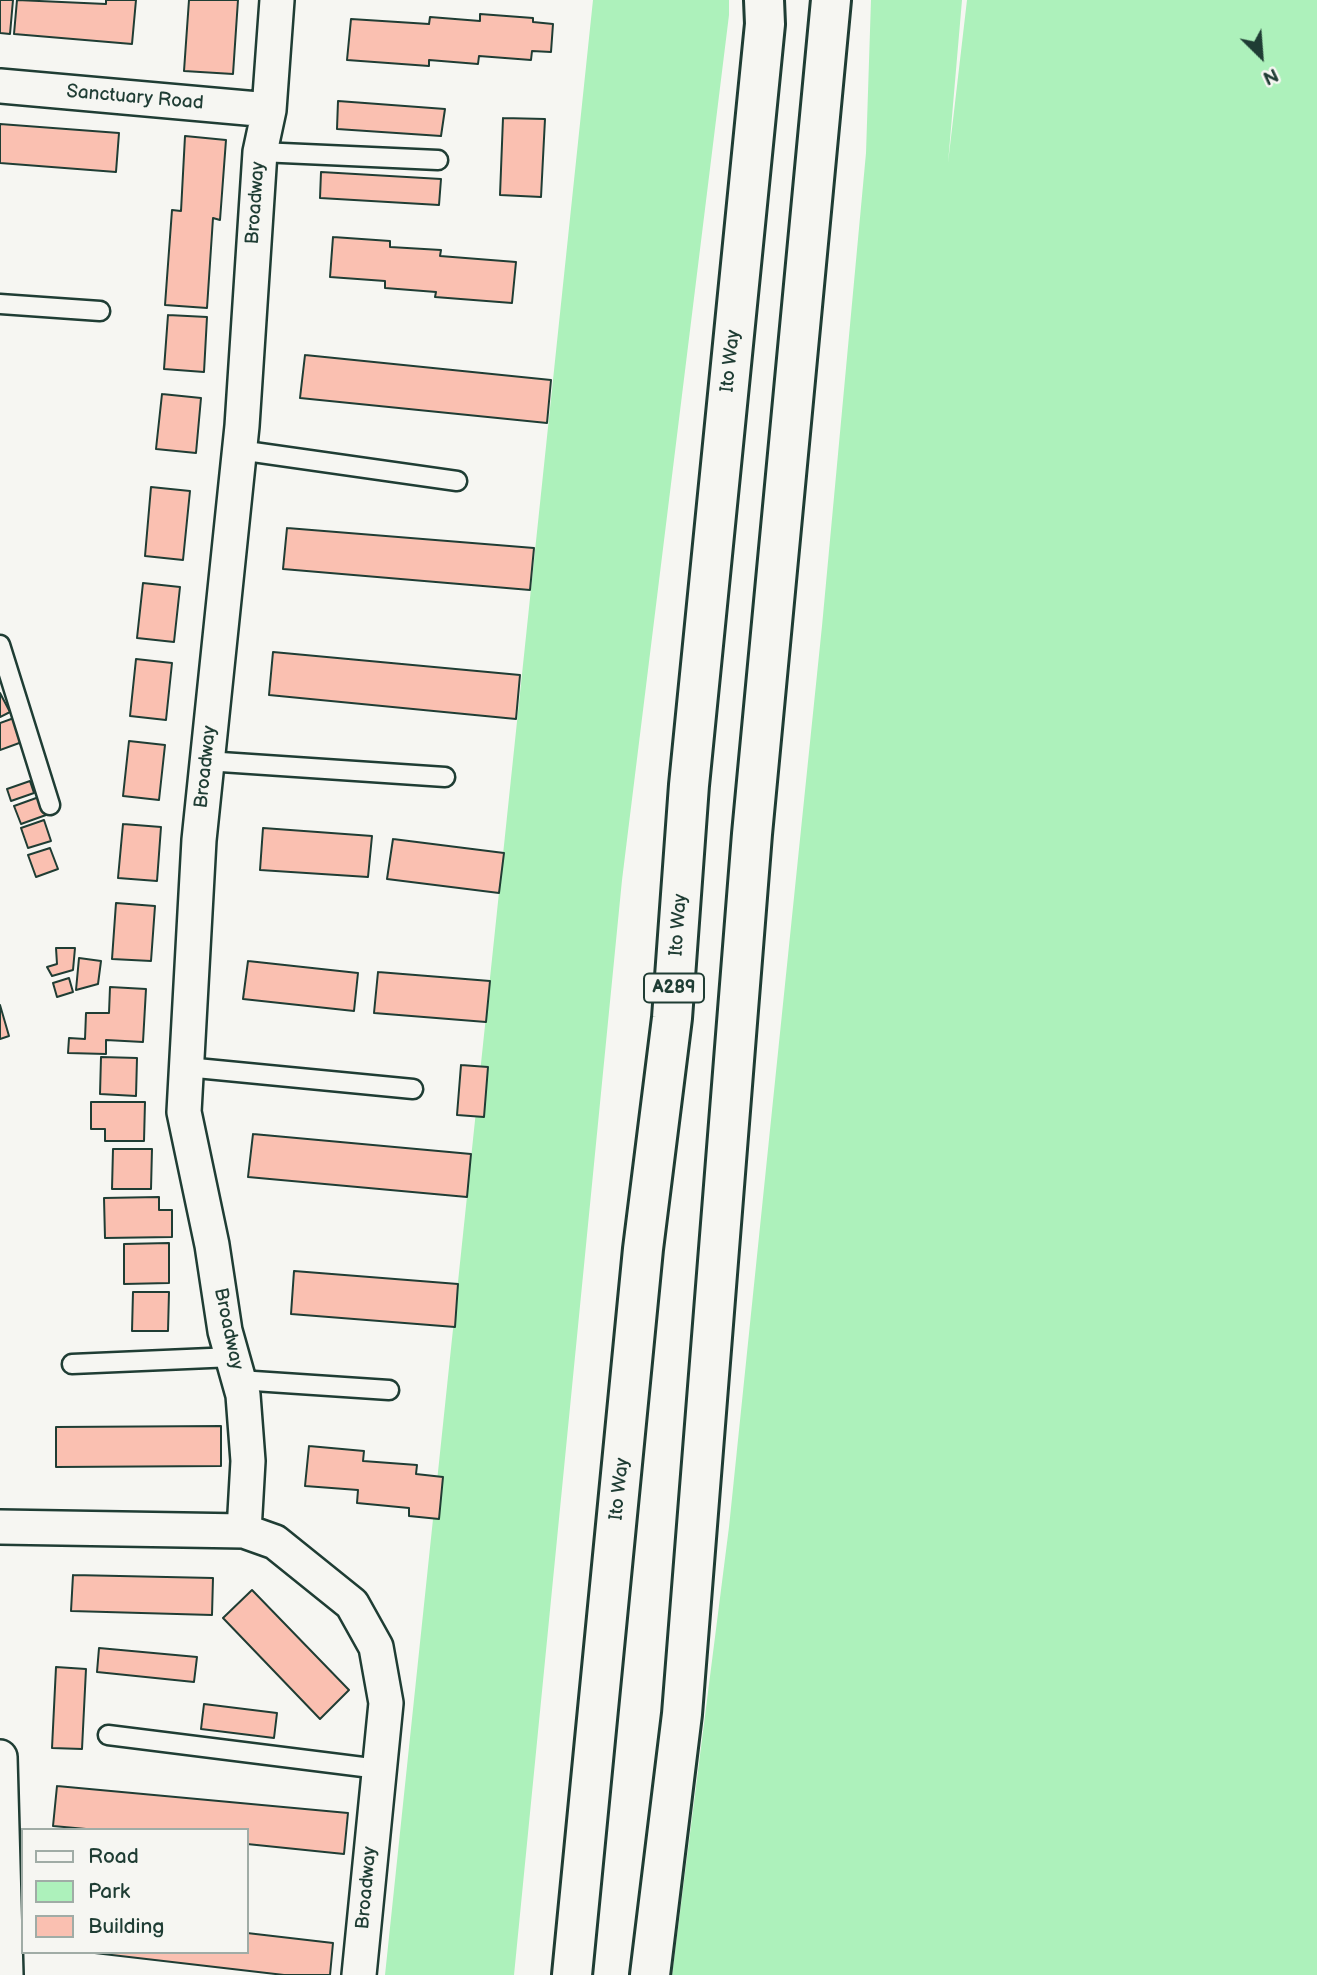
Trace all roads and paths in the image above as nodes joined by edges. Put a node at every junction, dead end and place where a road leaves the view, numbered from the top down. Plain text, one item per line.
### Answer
1 (277, 0) edge
2 (764, 0) edge
3 (831, 0) edge
4 (0, 86) edge
5 (270, 110) junction
6 (260, 152) junction
7 (438, 160) dead end
8 (0, 304) edge
9 (100, 311) dead end
10 (239, 450) junction
11 (457, 481) dead end
12 (0, 645) edge
13 (206, 761) junction
14 (445, 776) dead end
15 (50, 806) dead end
16 (186, 1067) junction
17 (413, 1088) dead end
18 (72, 1364) dead end
19 (236, 1369) junction
20 (389, 1390) dead end
21 (0, 1527) edge
22 (244, 1531) junction
23 (108, 1735) dead end
24 (0, 1757) edge
25 (379, 1769) junction
26 (6, 1975) edge
27 (359, 1975) edge
28 (572, 1975) edge
29 (650, 1975) edge

1 - 5 street, Broadway
2 - 28 main road, Ito Way / A289
3 - 29 main road
4 - 5 street, Sanctuary Road
5 - 6 street, Broadway
6 - 7 lane
6 - 10 street, Broadway
8 - 9 lane
10 - 11 lane
10 - 13 street, Broadway
12 - 15 lane
13 - 14 lane
13 - 16 street, Broadway
16 - 17 lane
16 - 19 street, Broadway
18 - 19 lane
19 - 20 lane
19 - 22 street, Broadway
21 - 22 street, Broadway
22 - 25 street, Broadway
23 - 25 lane
24 - 26 street
25 - 27 street, Broadway

